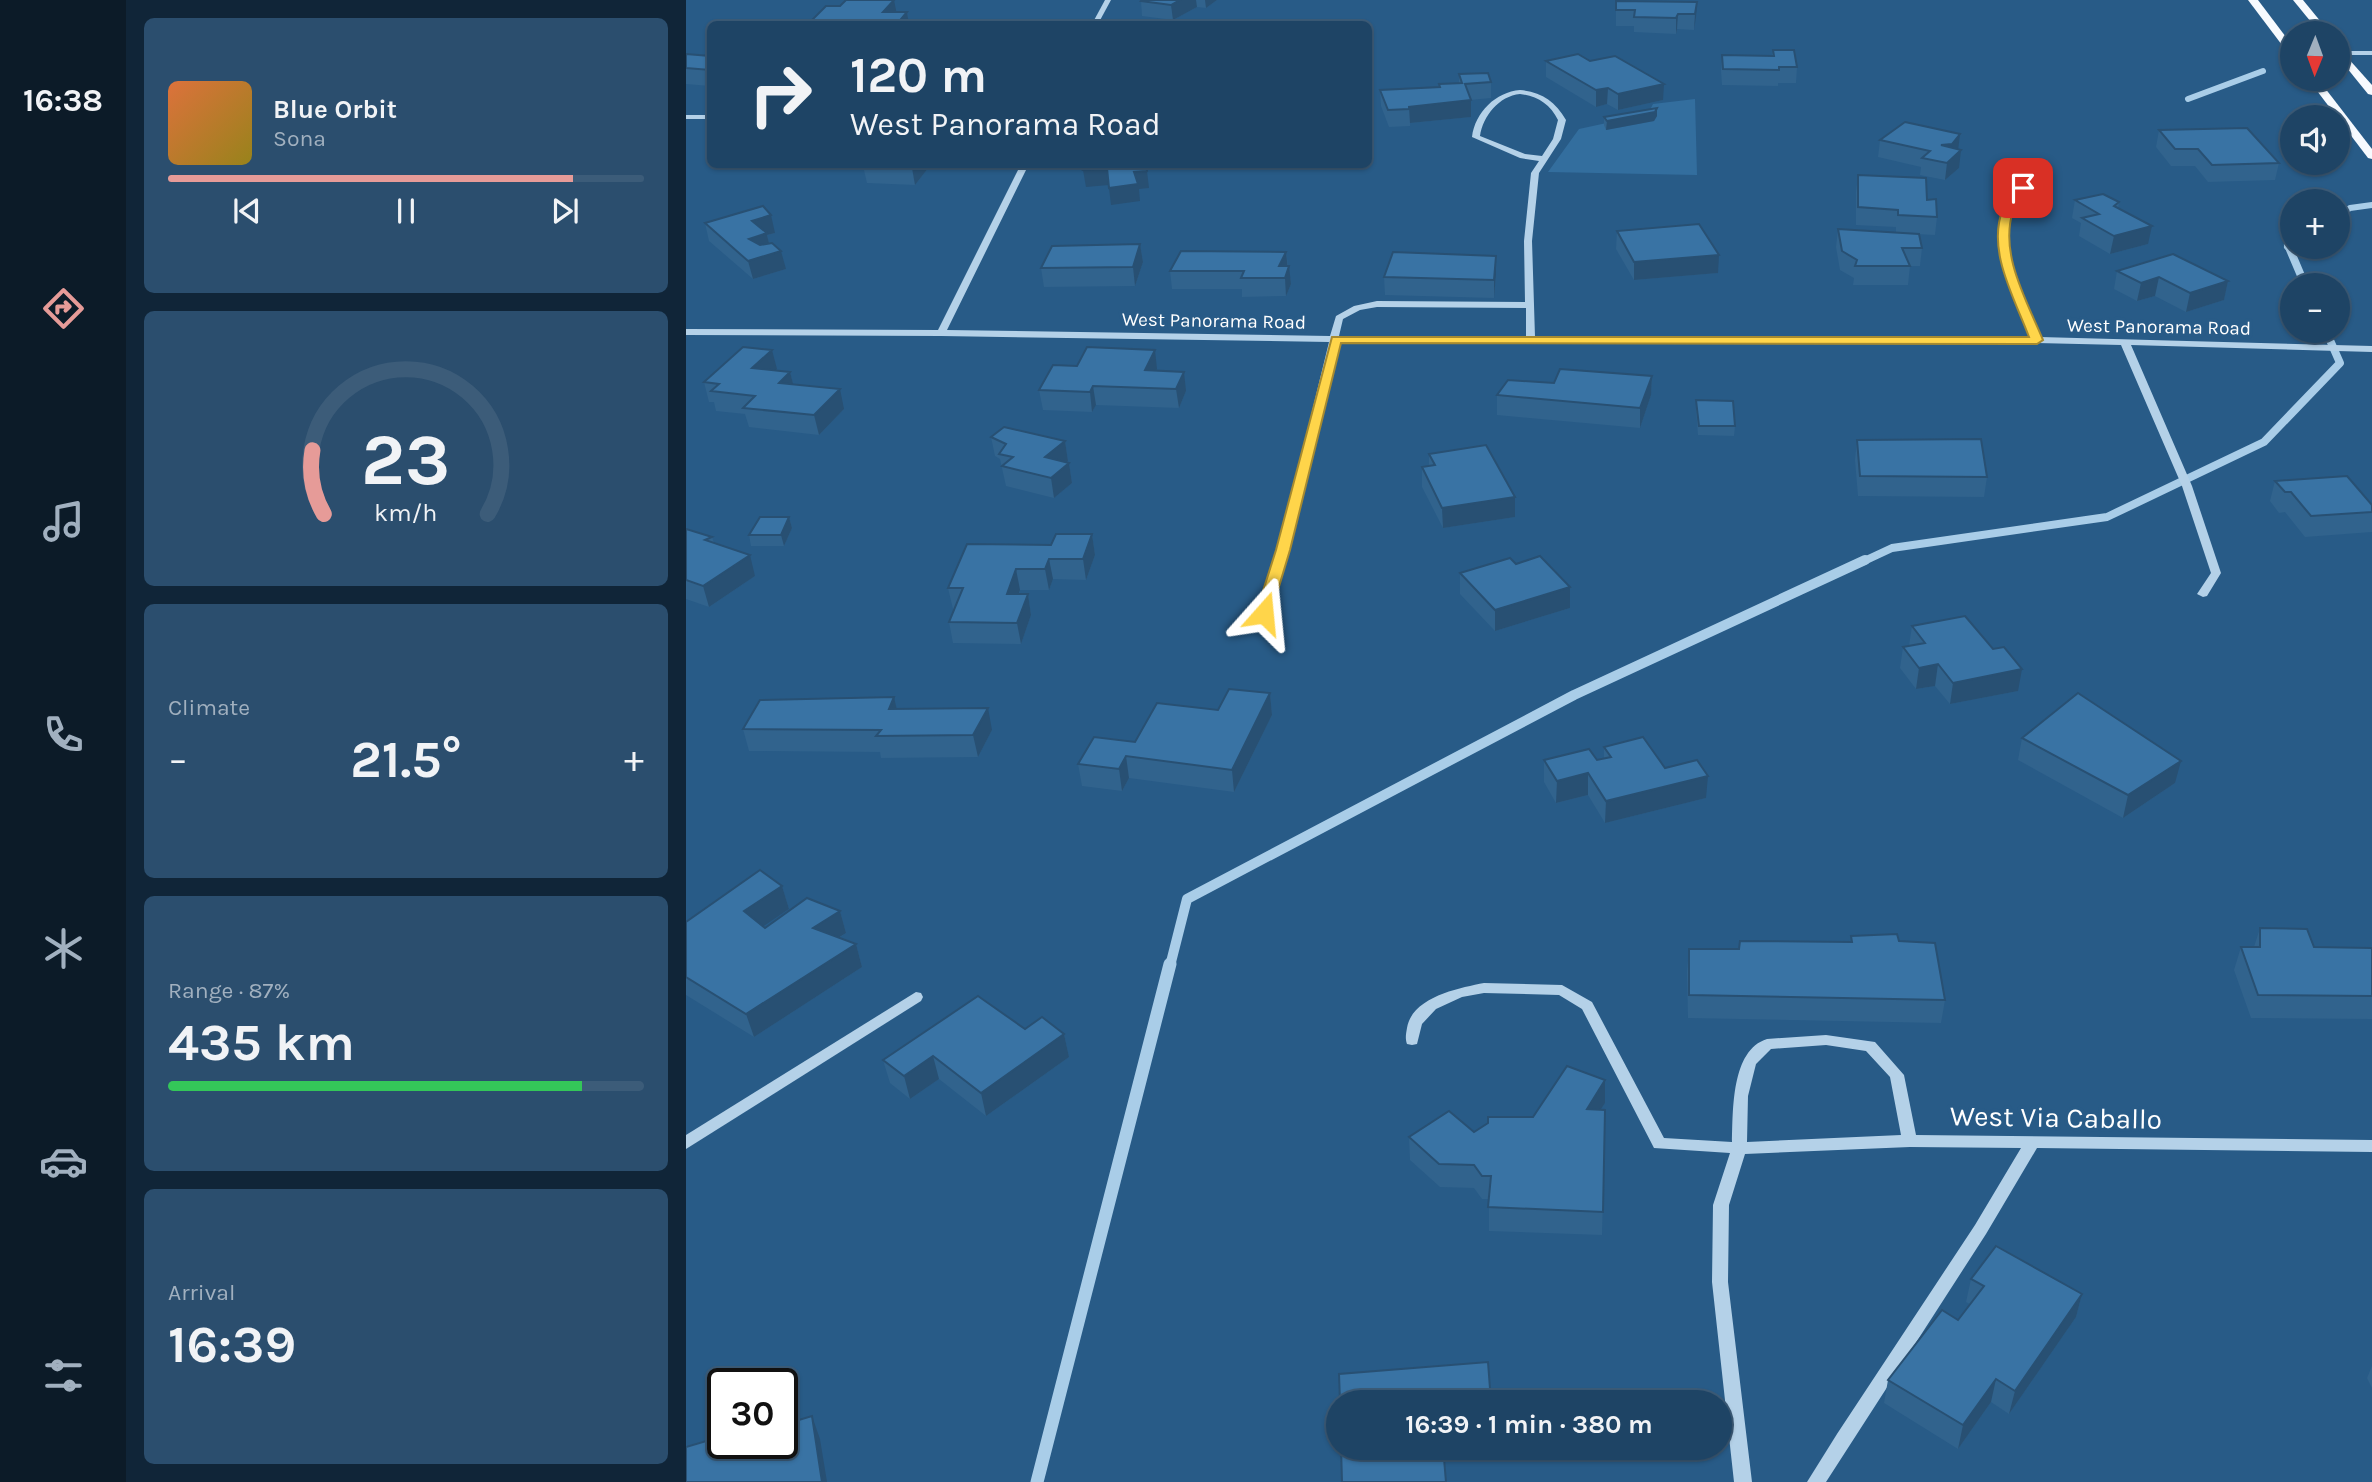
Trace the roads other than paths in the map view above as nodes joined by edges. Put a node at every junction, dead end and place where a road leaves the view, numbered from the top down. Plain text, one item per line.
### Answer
1 (1108, 0) edge
2 (2253, 0) edge
3 (2298, 0) edge
4 (1097, 21) edge
5 (2315, 21) edge
6 (2280, 35) edge
7 (2350, 52) edge
8 (2372, 53) edge
9 (2350, 66) edge
10 (2322, 91) edge
11 (2372, 93) edge
12 (686, 117) edge
13 (707, 117) edge
14 (2372, 156) edge
15 (1545, 159) junction
16 (2041, 167) dead end
17 (1023, 168) edge
18 (1530, 305) junction
19 (686, 332) edge
20 (941, 333) junction
21 (1336, 339) junction
22 (1531, 340) junction
23 (2037, 340) junction
24 (2125, 343) junction
25 (2372, 349) edge
26 (2203, 594) dead end
27 (1264, 613) dead end
28 (916, 997) dead end
29 (1412, 1040) dead end
30 (1910, 1141) junction
31 (686, 1143) edge
32 (2032, 1143) junction
33 (2372, 1146) edge
34 (1739, 1148) junction
35 (1743, 1482) edge
36 (1816, 1482) edge

1 - 4 street
2 - 6 main road
3 - 5 main road
7 - 8 street
9 - 11 main road
10 - 14 main road
12 - 13 street
15 - 15 street
15 - 18 street
16 - 23 street
17 - 20 street
18 - 21 lane
18 - 22 street
19 - 20 street, West Panorama Road
20 - 21 street, West Panorama Road
21 - 22 street, West Panorama Road
21 - 27 street
22 - 23 street, West Panorama Road
23 - 24 street, West Panorama Road
24 - 25 street, West Panorama Road
24 - 26 street
28 - 31 street
29 - 34 street, West Via Caballo
30 - 32 street, West Via Caballo
30 - 34 street, West Via Caballo
30 - 34 lane
32 - 33 street, West Via Caballo
32 - 36 street
34 - 35 street

